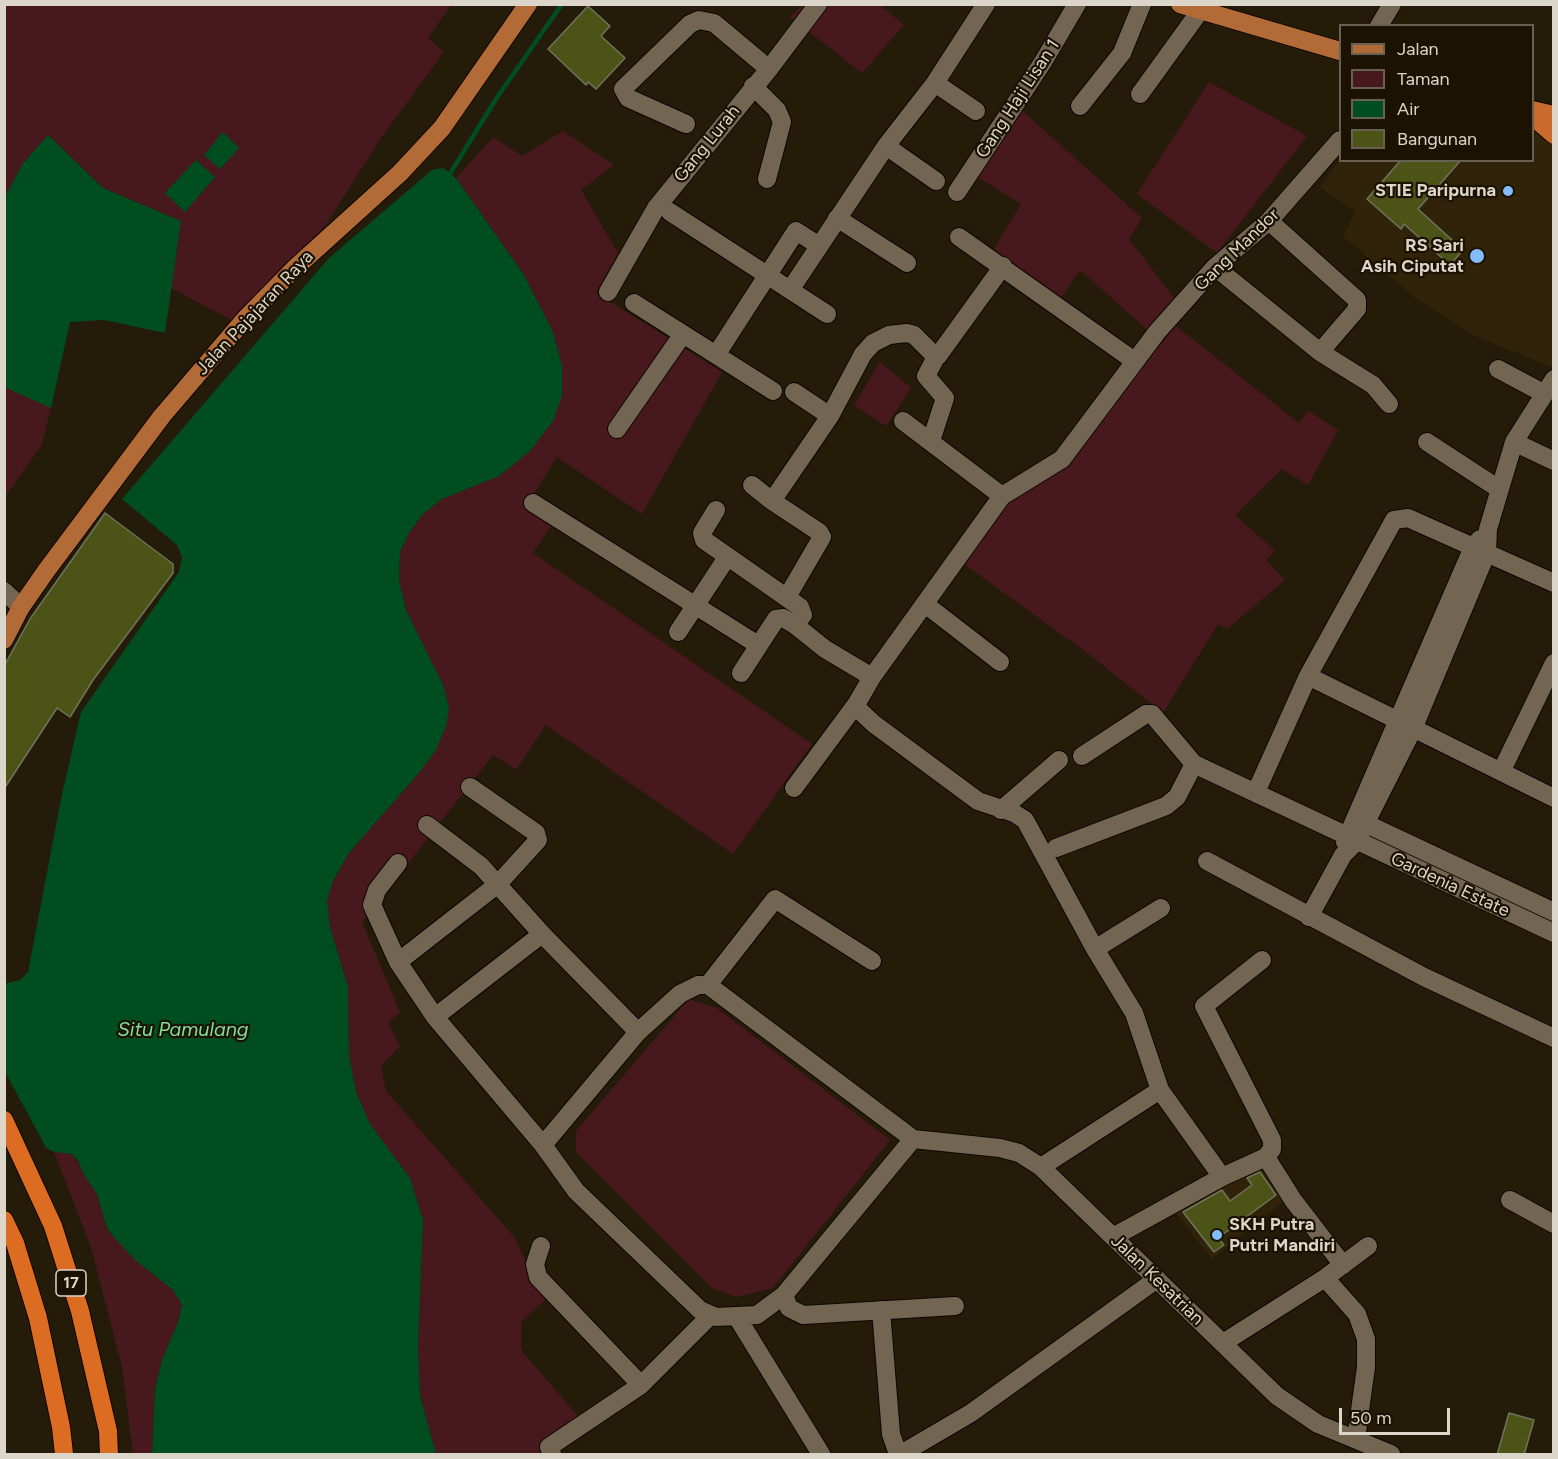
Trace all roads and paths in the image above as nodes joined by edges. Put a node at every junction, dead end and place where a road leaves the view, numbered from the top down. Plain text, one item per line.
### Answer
1 (528, 4) edge
2 (818, 4) edge
3 (1077, 4) edge
4 (1142, 4) edge
5 (1392, 4) edge
6 (1187, 6) edge
7 (982, 11) edge
8 (1380, 24) edge
9 (1339, 50) edge
10 (769, 69) junction
11 (935, 83) junction
12 (753, 86) junction
13 (1140, 94) dead end
14 (1080, 106) dead end
15 (1534, 110) edge
16 (976, 111) dead end
17 (1554, 115) edge
18 (1534, 118) edge
19 (686, 124) dead end
20 (1554, 135) edge
21 (1339, 142) edge
22 (886, 146) junction
23 (767, 178) dead end
24 (936, 181) dead end
25 (957, 192) dead end
26 (670, 212) dead end
27 (837, 218) junction
28 (1269, 221) junction
29 (959, 237) dead end
30 (819, 245) junction
31 (907, 263) dead end
32 (1003, 266) junction
33 (1215, 267) junction
34 (767, 274) junction
35 (790, 290) junction
36 (608, 292) dead end
37 (634, 303) dead end
38 (827, 314) dead end
39 (683, 334) junction
40 (1320, 352) junction
41 (716, 355) junction
42 (936, 357) junction
43 (1134, 360) junction
44 (1498, 369) dead end
45 (1548, 386) edge
46 (773, 391) dead end
47 (794, 392) dead end
48 (1389, 404) dead end
49 (830, 416) junction
50 (903, 420) dead end
51 (617, 429) dead end
52 (931, 441) junction
53 (1427, 442) dead end
54 (1514, 442) junction
55 (1554, 461) edge
56 (752, 485) dead end
57 (1499, 489) junction
58 (1002, 496) junction
59 (772, 501) junction
60 (533, 503) dead end
61 (716, 510) dead end
62 (1480, 550) junction
63 (724, 562) dead end
64 (1554, 583) edge
65 (4, 591) edge
66 (787, 597) junction
67 (696, 604) junction
68 (925, 604) junction
69 (21, 607) junction
70 (795, 626) junction
71 (678, 632) dead end
72 (4, 640) edge
73 (758, 645) junction
74 (1000, 662) dead end
75 (1554, 663) edge
76 (741, 673) dead end
77 (1308, 676) junction
78 (872, 677) junction
79 (857, 703) junction
80 (1405, 725) junction
81 (1082, 756) dead end
82 (1059, 760) dead end
83 (1194, 764) junction
84 (1501, 772) junction
85 (470, 787) dead end
86 (794, 788) dead end
87 (1256, 792) junction
88 (1554, 798) edge
89 (1000, 810) junction
90 (1360, 821) junction
91 (427, 825) dead end
92 (1351, 839) junction
93 (1056, 848) dead end
94 (1206, 861) dead end
95 (398, 863) dead end
96 (498, 884) junction
97 (1161, 908) dead end
98 (1554, 912) edge
99 (1309, 917) junction
100 (1554, 933) edge
101 (542, 934) junction
102 (1095, 949) junction
103 (1262, 960) dead end
104 (872, 961) dead end
105 (398, 962) junction
106 (708, 985) junction
107 (435, 1017) junction
108 (638, 1032) junction
109 (1554, 1038) edge
110 (1160, 1090) junction
111 (4, 1120) edge
112 (913, 1140) junction
113 (543, 1145) junction
114 (1266, 1157) junction
115 (1041, 1167) junction
116 (1222, 1177) junction
117 (1510, 1200) dead end
118 (4, 1220) edge
119 (1554, 1224) edge
120 (1113, 1237) junction
121 (541, 1246) dead end
122 (1368, 1246) dead end
123 (1343, 1265) junction
124 (1325, 1278) junction
125 (1157, 1279) junction
126 (784, 1295) junction
127 (955, 1306) dead end
128 (881, 1311) junction
129 (710, 1316) junction
130 (737, 1317) junction
131 (1223, 1344) junction
132 (641, 1385) junction
133 (1356, 1439) junction
134 (64, 1455) edge
135 (109, 1455) edge
136 (552, 1455) edge
137 (821, 1455) edge
138 (899, 1455) edge
139 (1390, 1455) edge

1 - 69 main road, Jalan Pajajaran Raya
2 - 10 street, Gang Lurah
3 - 25 street, Gang Haji Lisan 1
4 - 14 street
5 - 8 street
6 - 9 main road
6 - 13 street
7 - 11 street
10 - 12 street, Gang Lurah
10 - 19 street
11 - 16 street
11 - 22 street
12 - 23 street
12 - 36 street, Gang Lurah
15 - 17 highway
18 - 20 highway
21 - 28 street, Gang Mandor
22 - 24 street
22 - 27 street
26 - 34 street
27 - 30 street
27 - 31 street
28 - 33 street, Gang Mandor
28 - 40 street
29 - 32 street
30 - 34 street
30 - 35 street
32 - 42 street
32 - 43 street
33 - 40 street
33 - 43 street, Gang Mandor
34 - 35 street
34 - 41 street
35 - 38 street
37 - 39 street
39 - 41 street
39 - 51 street
40 - 48 street
41 - 46 street
42 - 49 street
42 - 52 street
43 - 58 street, Gang Mandor
44 - 45 street
45 - 54 street
47 - 49 street
49 - 59 street
50 - 52 street
52 - 58 street
53 - 57 street
54 - 55 street
54 - 57 street
56 - 59 street
57 - 62 street
58 - 68 street
59 - 66 street
60 - 67 street
61 - 66 street
62 - 64 street
62 - 77 street
62 - 80 street
63 - 67 street
65 - 69 street
66 - 70 street
67 - 71 street
67 - 73 street
68 - 74 street
68 - 78 street
69 - 72 main road, Jalan Pajajaran Raya
70 - 73 street
70 - 78 street
73 - 76 street
75 - 84 street
77 - 80 street
77 - 87 street
78 - 79 street
79 - 86 street
79 - 89 street
80 - 84 street
80 - 90 street
81 - 83 street
82 - 89 street
83 - 87 street, Gardenia Estate
83 - 93 street
84 - 88 street
85 - 96 street
87 - 92 street, Gardenia Estate
89 - 102 street
90 - 92 street
90 - 98 street, Gardenia Estate
91 - 96 street
92 - 99 street
92 - 100 street, Gardenia Estate
94 - 99 street
95 - 105 street
96 - 101 street
96 - 105 street
97 - 102 street
99 - 109 street
101 - 107 street
101 - 108 street
102 - 110 street
103 - 114 street
104 - 106 street
105 - 107 street
106 - 108 street
106 - 112 street
107 - 113 street
108 - 113 street
110 - 115 street
110 - 116 street
111 - 135 highway, 17
112 - 115 street, Jalan Kesatrian
112 - 126 street
113 - 129 street
114 - 116 street
114 - 123 street
115 - 120 street, Jalan Kesatrian
116 - 120 street
117 - 119 street
118 - 134 highway, 17
120 - 125 street, Jalan Kesatrian
121 - 132 street
122 - 123 street
123 - 124 street
124 - 131 street
124 - 133 street
125 - 131 street, Jalan Kesatrian
125 - 138 street
126 - 128 street
126 - 130 street
127 - 128 street
128 - 138 street
129 - 130 street
129 - 132 street
130 - 137 street
131 - 133 street, Jalan Kesatrian
132 - 136 street
133 - 139 street, Jalan Kesatrian

